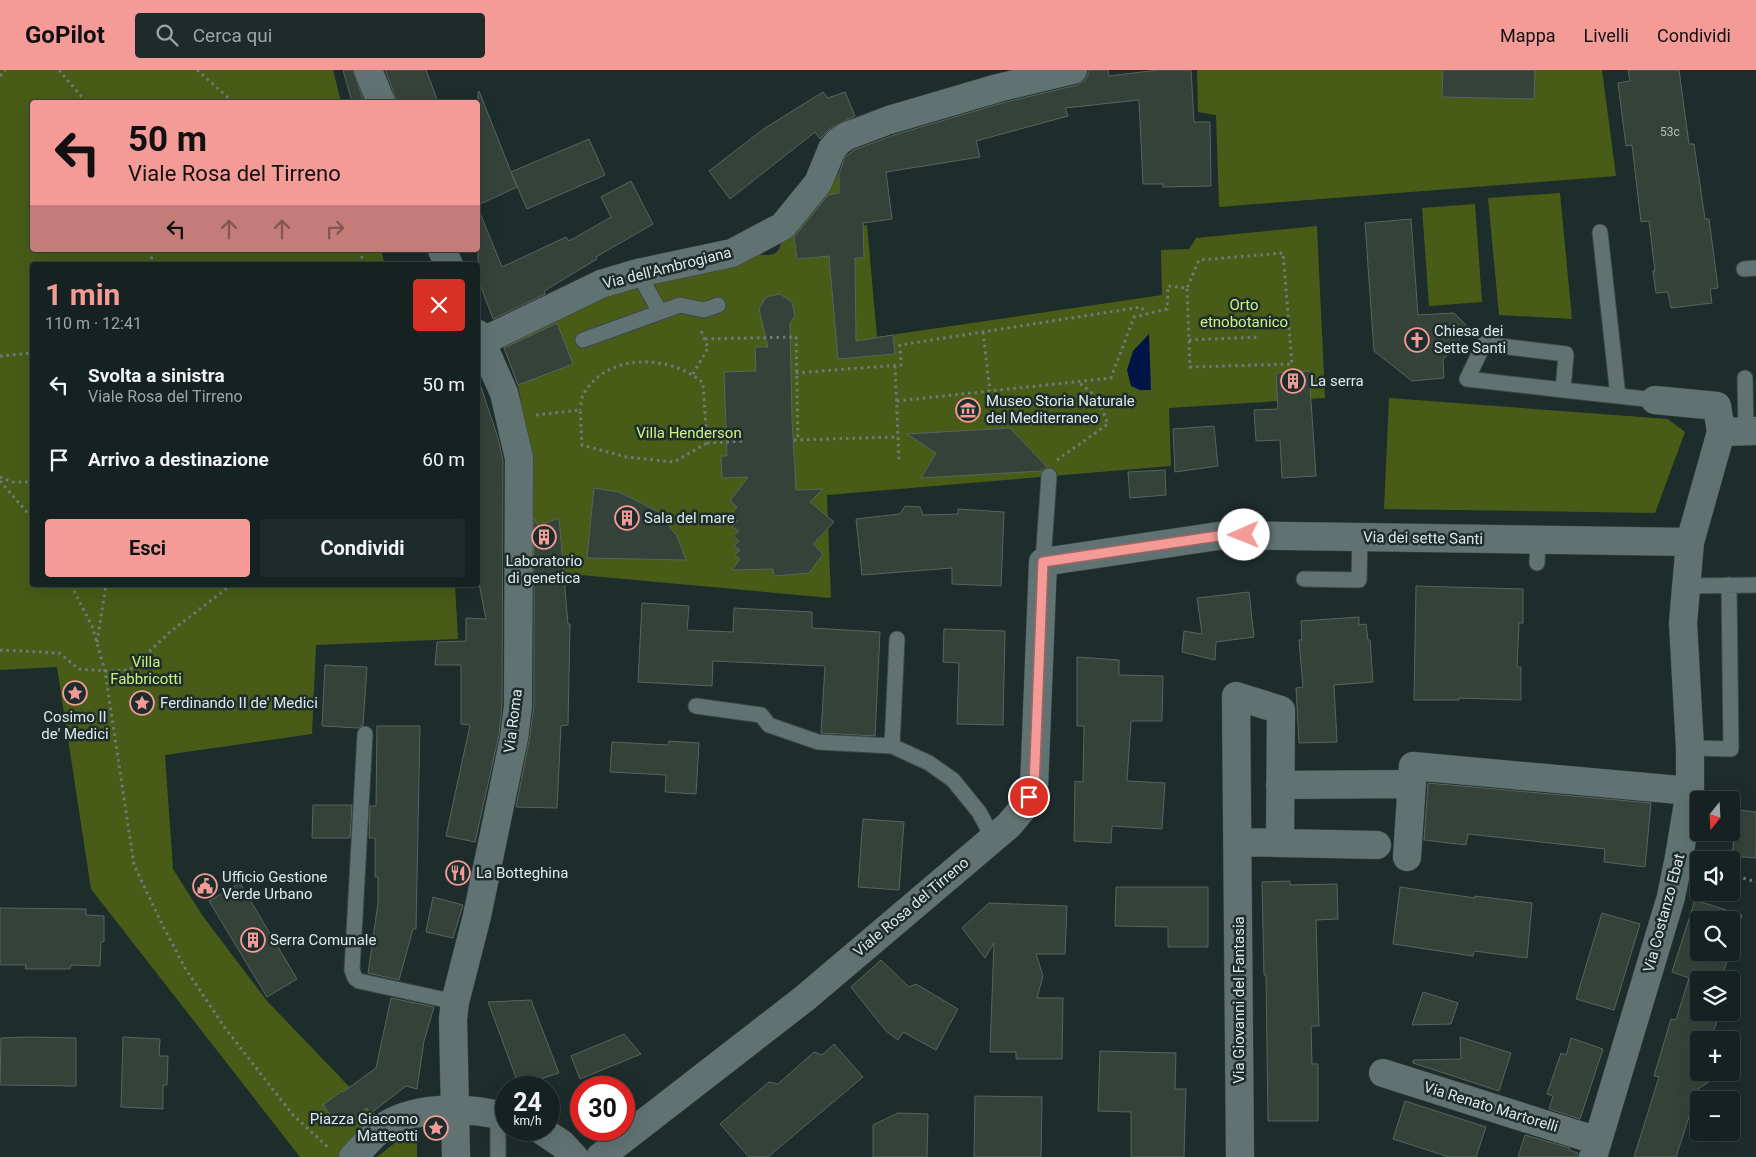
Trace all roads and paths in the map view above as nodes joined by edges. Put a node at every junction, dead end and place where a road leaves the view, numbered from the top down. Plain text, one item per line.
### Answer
1 (5, 70) edge
2 (59, 70) edge
3 (197, 70) edge
4 (368, 70) edge
5 (1072, 70) edge
6 (0, 76) edge
7 (84, 100) edge
8 (231, 100) edge
9 (380, 100) edge
10 (1600, 232) dead end
11 (638, 273) junction
12 (1187, 288) junction
13 (718, 305) dead end
14 (691, 307) junction
15 (660, 312) junction
16 (1146, 313) junction
17 (983, 332) junction
18 (1260, 337) dead end
19 (480, 338) edge
20 (704, 339) junction
21 (480, 340) edge
22 (583, 340) dead end
23 (1189, 340) junction
24 (30, 353) edge
25 (0, 356) edge
26 (895, 366) junction
27 (796, 373) junction
28 (693, 374) junction
29 (1745, 378) dead end
30 (1078, 382) junction
31 (990, 390) junction
32 (1563, 390) junction
33 (1618, 396) junction
34 (1655, 400) joint
35 (896, 401) junction
36 (580, 410) junction
37 (511, 421) junction
38 (1741, 431) edge
39 (898, 438) junction
40 (745, 441) dead end
41 (707, 443) junction
42 (899, 461) dead end
43 (1050, 476) joint
44 (0, 477) edge
45 (0, 481) edge
46 (30, 482) edge
47 (30, 516) edge
48 (1360, 537) junction
49 (1690, 542) junction
50 (1043, 562) junction
51 (1304, 578) dead end
52 (1756, 585) edge
53 (1686, 586) junction
54 (1729, 586) junction
55 (72, 587) edge
56 (106, 587) edge
57 (228, 587) edge
58 (897, 639) dead end
59 (96, 645) junction
60 (0, 650) edge
61 (104, 671) junction
62 (696, 706) dead end
63 (365, 734) dead end
64 (892, 746) junction
65 (1690, 748) junction
66 (1412, 784) junction
67 (1280, 785) junction
68 (1690, 791) junction
69 (993, 838) junction
70 (1238, 842) junction
71 (1280, 843) junction
72 (1376, 845) dead end
73 (1407, 857) dead end
74 (1740, 877) edge
75 (1756, 882) edge
76 (455, 1002) junction
77 (1383, 1073) dead end
78 (455, 1109) junction
79 (495, 1115) edge
80 (500, 1141) edge
81 (558, 1141) edge
82 (1596, 1149) edge
83 (342, 1154) edge
84 (456, 1157) edge
85 (498, 1157) edge
86 (574, 1157) edge
87 (600, 1157) edge
88 (1240, 1157) edge

1 - 6 path
2 - 7 path
3 - 8 path
4 - 9 street
5 - 11 street, Via dell'Ambrogiana
10 - 33 lane
11 - 15 lane
11 - 19 street, Via dell'Ambrogiana
12 - 16 path
12 - 23 path
12 - 23 path
13 - 14 lane
14 - 15 lane
14 - 20 path
15 - 22 lane
16 - 17 path
16 - 30 path
17 - 26 path
17 - 31 path
18 - 23 path
20 - 27 path
20 - 28 path
21 - 37 street, Via Roma
24 - 25 path
26 - 27 path
26 - 35 path
27 - 39 path
28 - 36 path
28 - 41 path
29 - 38 lane
30 - 31 path
30 - 43 path
31 - 35 path
32 - 32 lane
32 - 33 lane
33 - 34 lane
34 - 38 street
35 - 39 path
36 - 37 path
36 - 41 path
37 - 76 street, Via Roma
38 - 49 street
39 - 42 path
40 - 41 path
43 - 50 lane
44 - 46 path
45 - 47 path
48 - 49 street, Via dei sette Santi
48 - 50 street, Via dei sette Santi
48 - 51 lane
49 - 53 street, Via Costanzo Ebat
50 - 69 street, Viale Rosa del Tirreno
52 - 54 lane
53 - 54 lane
53 - 65 street, Via Costanzo Ebat
54 - 65 lane
55 - 59 path
56 - 59 path
57 - 61 path
58 - 64 lane
59 - 61 path
60 - 61 path
61 - 83 path
62 - 64 lane
63 - 76 lane
64 - 69 lane
65 - 68 street, Via Costanzo Ebat
66 - 67 street
66 - 68 street
66 - 73 street
67 - 70 street, Via Giovanni del Fantasia
67 - 71 street, Via Giovanni del Fantasia
68 - 82 street, Via Costanzo Ebat
69 - 87 street, Viale Rosa del Tirreno
70 - 71 street
70 - 88 street, Via Giovanni del Fantasia
71 - 72 street
74 - 75 path
76 - 78 street, Via Roma
77 - 82 street, Via Renato Martorelli
78 - 79 street
78 - 83 street
78 - 84 street
80 - 85 lane
81 - 86 street

